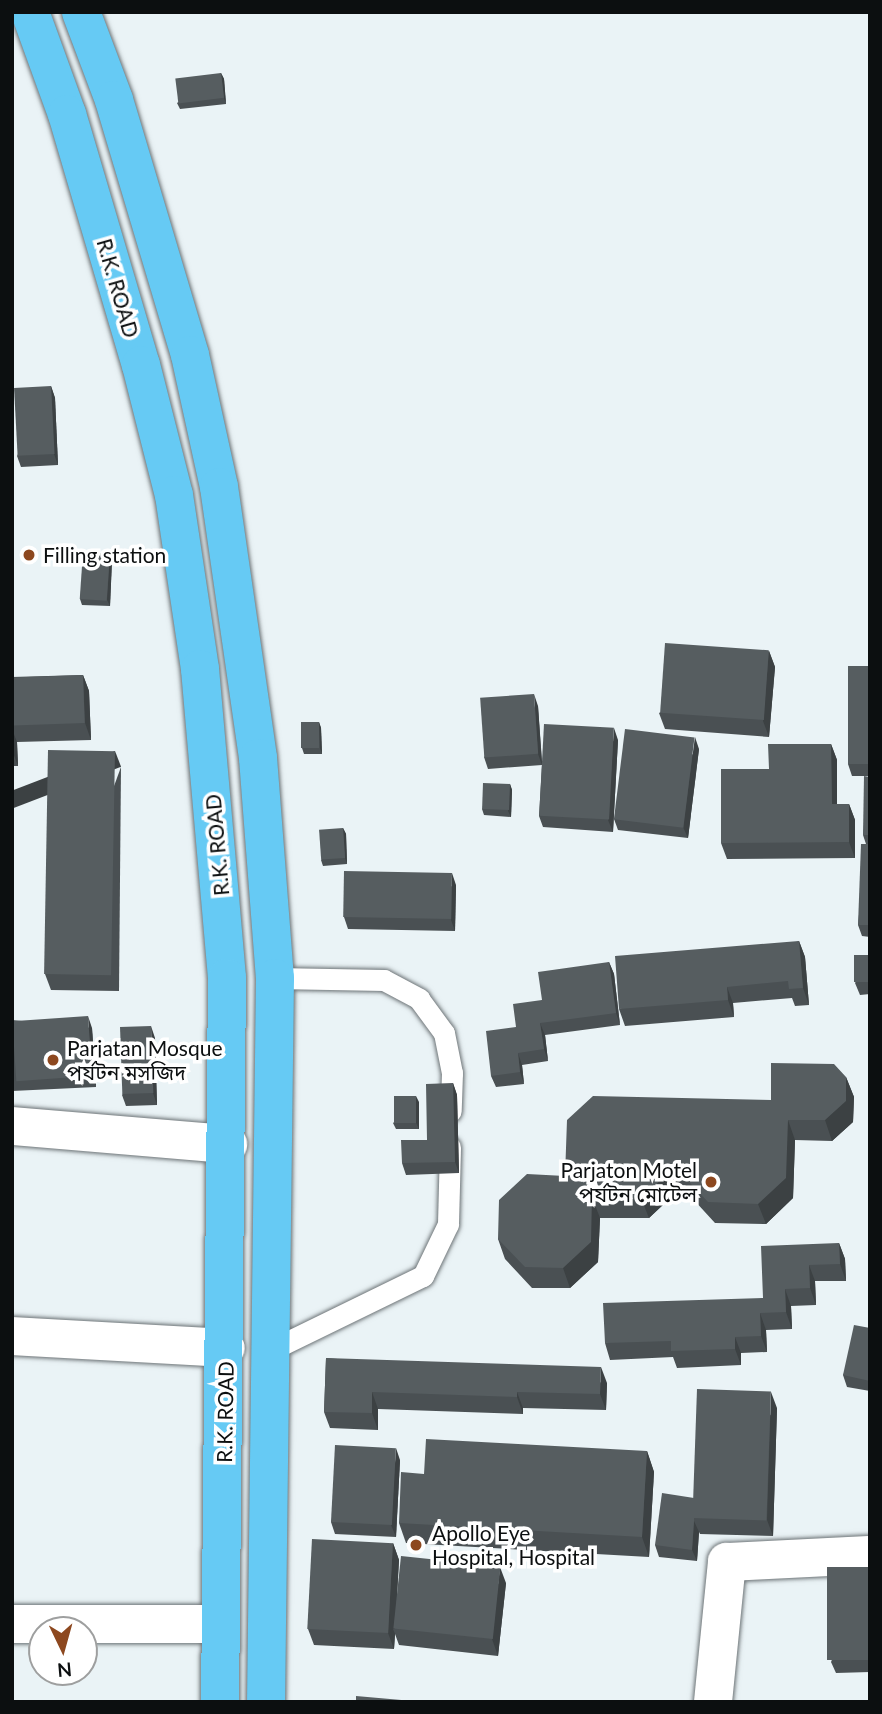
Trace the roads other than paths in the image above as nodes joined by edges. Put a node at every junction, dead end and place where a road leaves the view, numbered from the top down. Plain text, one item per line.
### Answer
1 (30, 12) edge
2 (81, 12) edge
3 (275, 978) junction
4 (12, 1126) edge
5 (228, 1144) junction
6 (12, 1336) edge
7 (226, 1348) junction
8 (272, 1349) junction
9 (870, 1555) edge
10 (12, 1624) edge
11 (221, 1624) junction
12 (220, 1702) edge
13 (266, 1702) edge
14 (713, 1702) edge

1 - 5 highway, R.K. ROAD
2 - 3 highway
3 - 8 highway
3 - 8 lane
4 - 5 street
5 - 7 highway, R.K. ROAD
6 - 7 street
7 - 11 highway, R.K. ROAD
8 - 13 highway
9 - 14 street
10 - 11 street
11 - 12 highway, R.K. ROAD

